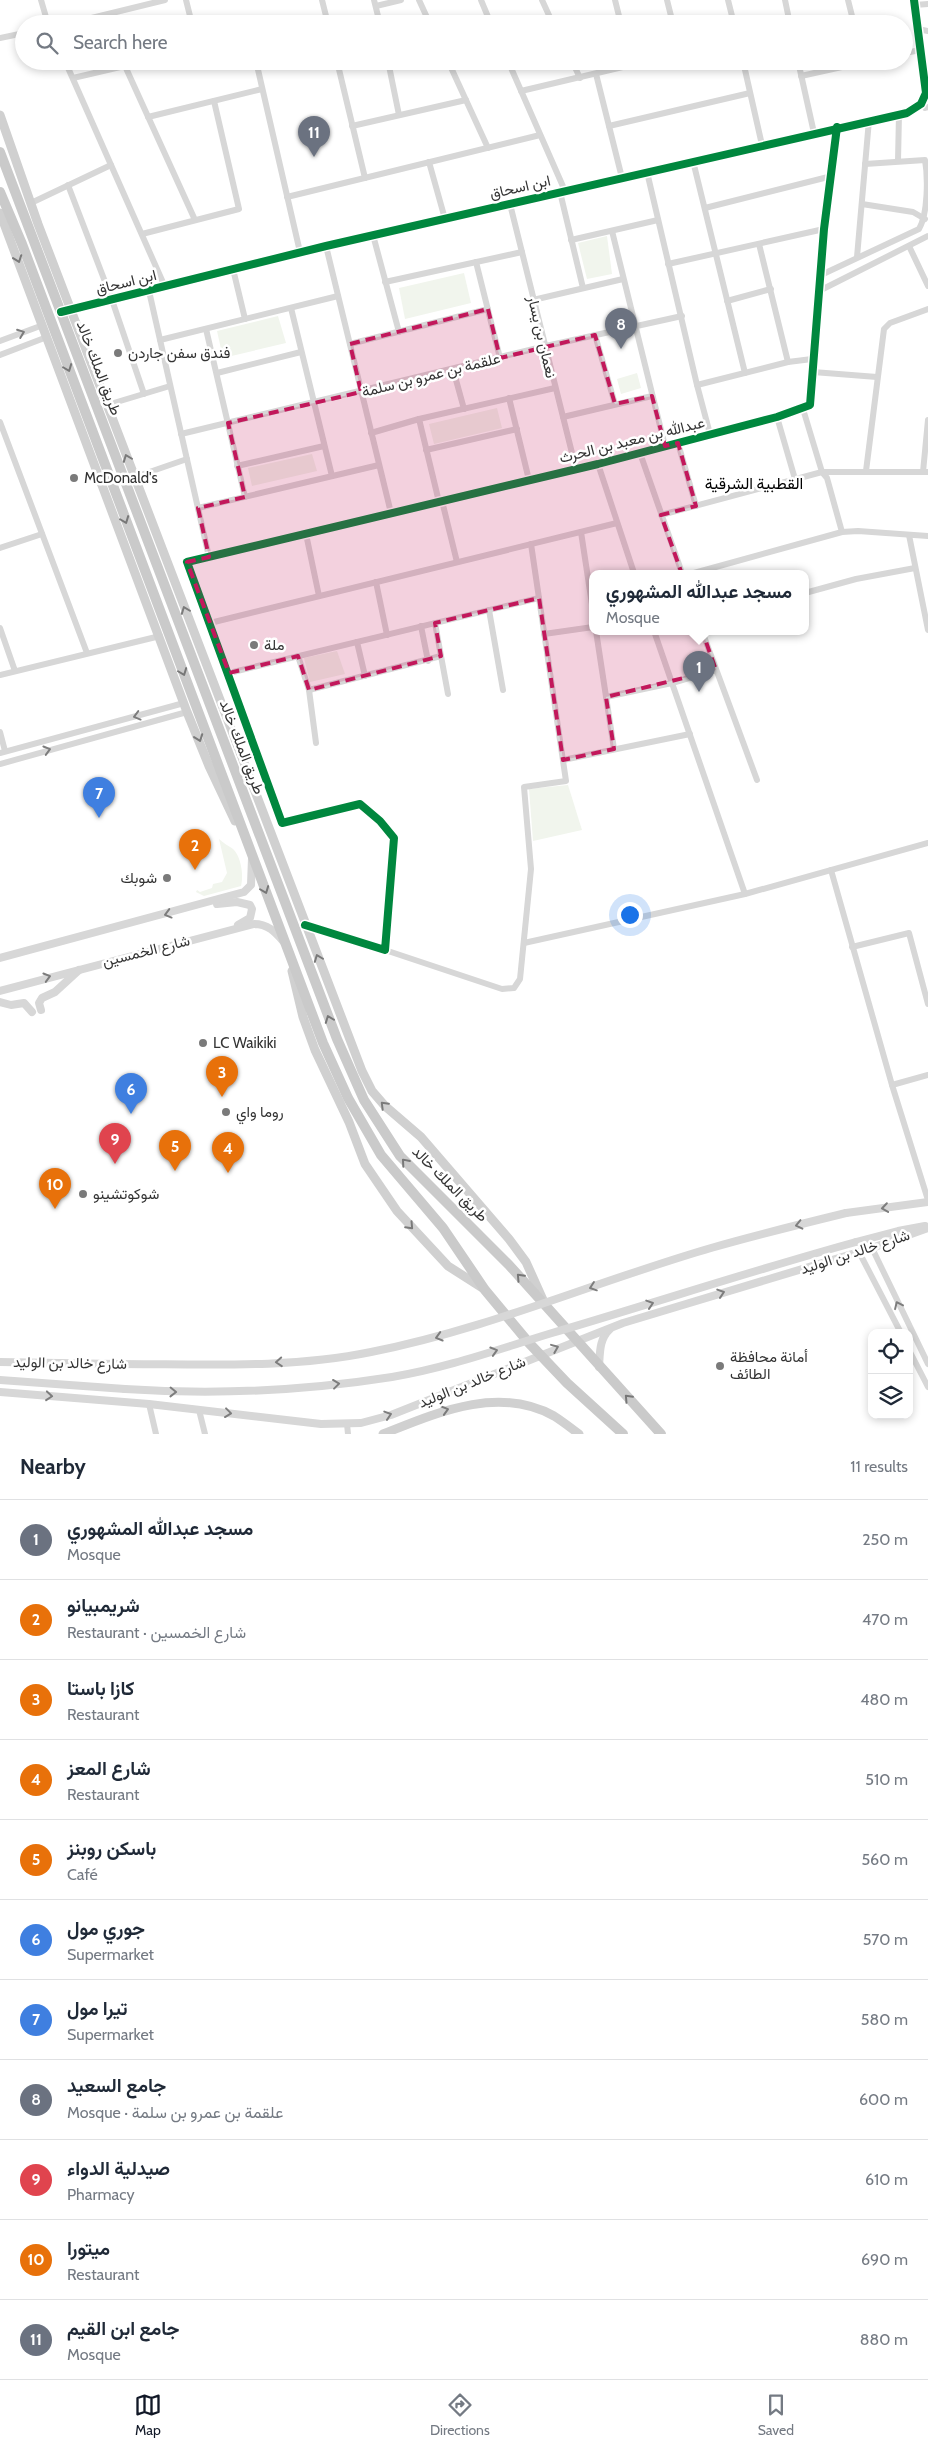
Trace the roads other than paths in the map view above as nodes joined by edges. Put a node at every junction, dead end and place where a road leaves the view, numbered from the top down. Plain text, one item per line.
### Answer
1 (41, 0) edge
2 (165, 0) edge
3 (186, 0) edge
4 (322, 0) edge
5 (401, 0) edge
6 (419, 0) edge
7 (481, 0) edge
8 (542, 0) edge
9 (615, 0) edge
10 (667, 0) edge
11 (730, 0) edge
12 (785, 0) edge
13 (848, 0) edge
14 (375, 3) edge
15 (914, 3) edge
16 (928, 4) edge
17 (45, 15) edge
18 (104, 15) edge
19 (190, 15) edge
20 (326, 15) edge
21 (426, 15) edge
22 (487, 15) edge
23 (549, 15) edge
24 (618, 15) edge
25 (671, 15) edge
26 (732, 15) edge
27 (788, 15) edge
28 (852, 15) edge
29 (918, 29) junction
30 (928, 31) edge
31 (15, 35) edge
32 (0, 38) edge
33 (921, 50) junction
34 (913, 51) edge
35 (69, 70) edge
36 (107, 70) edge
37 (126, 70) edge
38 (258, 70) edge
39 (339, 70) edge
40 (390, 70) edge
41 (452, 70) edge
42 (512, 70) edge
43 (576, 70) edge
44 (608, 70) edge
45 (745, 70) edge
46 (800, 70) edge
47 (829, 70) edge
48 (596, 74) junction
49 (802, 76) junction
50 (73, 78) junction
51 (580, 78) junction
52 (262, 89) junction
53 (521, 92) junction
54 (750, 93) junction
55 (466, 100) junction
56 (214, 101) junction
57 (899, 114) junction
58 (0, 115) edge
59 (400, 115) junction
60 (148, 117) junction
61 (869, 120) junction
62 (352, 126) junction
63 (609, 126) junction
64 (837, 127) junction
65 (814, 133) junction
66 (540, 135) junction
67 (762, 145) junction
68 (488, 148) junction
69 (0, 152) edge
70 (693, 161) junction
71 (898, 161) junction
72 (429, 162) junction
73 (865, 164) junction
74 (111, 165) junction
75 (647, 172) junction
76 (832, 176) junction
77 (365, 178) junction
78 (622, 178) junction
79 (68, 185) junction
80 (0, 192) edge
81 (563, 192) junction
82 (287, 197) junction
83 (31, 203) junction
84 (510, 204) junction
85 (862, 204) junction
86 (704, 208) junction
87 (0, 213) edge
88 (445, 219) junction
89 (925, 219) junction
90 (195, 220) junction
91 (658, 220) junction
92 (824, 229) junction
93 (612, 231) junction
94 (142, 234) junction
95 (373, 235) junction
96 (928, 236) edge
97 (571, 240) junction
98 (759, 244) junction
99 (326, 246) junction
100 (909, 246) junction
101 (300, 252) junction
102 (522, 252) junction
103 (716, 254) junction
104 (857, 257) junction
105 (476, 262) junction
106 (668, 264) junction
107 (233, 270) junction
108 (820, 275) junction
109 (623, 279) junction
110 (385, 282) junction
111 (928, 286) edge
112 (165, 287) junction
113 (583, 288) junction
114 (771, 289) junction
115 (149, 291) junction
116 (819, 291) junction
117 (338, 296) junction
118 (112, 300) junction
119 (534, 300) junction
120 (727, 300) junction
121 (290, 308) junction
122 (488, 309) junction
123 (928, 309) edge
124 (66, 311) junction
125 (682, 316) junction
126 (245, 319) junction
127 (43, 325) junction
128 (635, 326) junction
129 (206, 328) junction
130 (399, 332) junction
131 (595, 335) junction
132 (47, 337) junction
133 (160, 340) junction
134 (0, 342) edge
135 (350, 344) junction
136 (546, 346) junction
137 (301, 352) junction
138 (0, 355) edge
139 (500, 358) junction
140 (812, 359) junction
141 (788, 362) junction
142 (453, 369) junction
143 (813, 372) junction
144 (217, 373) junction
145 (745, 373) junction
146 (877, 377) junction
147 (697, 385) junction
148 (170, 386) junction
149 (554, 388) junction
150 (362, 392) junction
151 (144, 394) junction
152 (652, 396) junction
153 (509, 398) junction
154 (314, 403) junction
155 (615, 404) junction
156 (107, 405) junction
157 (464, 409) junction
158 (803, 409) junction
159 (562, 417) junction
160 (777, 417) junction
161 (419, 419) junction
162 (928, 420) edge
163 (228, 423) junction
164 (928, 426) edge
165 (1, 427) edge
166 (517, 429) junction
167 (371, 433) junction
168 (181, 434) junction
169 (710, 434) junction
170 (678, 443) junction
171 (324, 446) junction
172 (665, 446) junction
173 (426, 450) junction
174 (640, 453) junction
175 (187, 459) junction
176 (598, 464) junction
177 (379, 465) junction
178 (237, 466) junction
179 (576, 469) junction
180 (866, 471) junction
181 (822, 472) junction
182 (925, 472) edge
183 (332, 476) junction
184 (135, 477) junction
185 (795, 479) junction
186 (529, 480) junction
187 (245, 497) junction
188 (441, 502) junction
189 (696, 506) junction
190 (198, 508) junction
191 (391, 513) junction
192 (661, 515) junction
193 (617, 523) junction
194 (581, 532) junction
195 (842, 532) junction
196 (42, 534) junction
197 (306, 534) junction
198 (909, 535) junction
199 (928, 536) edge
200 (531, 544) junction
201 (0, 548) edge
202 (209, 557) junction
203 (457, 562) junction
204 (915, 568) junction
205 (633, 570) edge
206 (681, 570) edge
207 (705, 570) edge
208 (376, 582) junction
209 (589, 585) edge
210 (809, 592) edge
211 (319, 596) junction
212 (539, 598) junction
213 (489, 610) junction
214 (210, 623) junction
215 (435, 623) junction
216 (421, 626) junction
217 (589, 627) edge
218 (0, 628) edge
219 (928, 630) edge
220 (387, 634) junction
221 (544, 634) junction
222 (597, 635) edge
223 (655, 635) edge
224 (703, 635) edge
225 (160, 636) junction
226 (357, 642) junction
227 (87, 653) junction
228 (298, 656) junction
229 (441, 656) junction
230 (428, 660) junction
231 (716, 670) junction
232 (16, 671) junction
233 (229, 673) junction
234 (0, 676) edge
235 (365, 676) junction
236 (672, 683) junction
237 (309, 690) junction
238 (503, 690) dead end
239 (448, 694) dead end
240 (606, 697) junction
241 (186, 708) junction
242 (0, 732) edge
243 (690, 734) junction
244 (316, 743) dead end
245 (614, 749) junction
246 (2, 752) edge
247 (563, 760) junction
248 (0, 764) edge
249 (757, 780) dead end
250 (928, 843) edge
251 (252, 856) junction
252 (831, 870) junction
253 (745, 894) junction
254 (200, 906) junction
255 (305, 925) junction
256 (230, 930) junction
257 (524, 943) junction
258 (285, 944) junction
259 (852, 947) junction
260 (385, 950) junction
261 (0, 958) edge
262 (82, 968) junction
263 (0, 990) edge
264 (0, 1002) edge
265 (928, 1004) edge
266 (41, 1010) dead end
267 (32, 1012) dead end
268 (928, 1075) edge
269 (892, 1085) junction
270 (928, 1201) edge
271 (928, 1227) edge
272 (872, 1248) junction
273 (859, 1252) junction
274 (485, 1290) junction
275 (545, 1304) junction
276 (622, 1322) junction
277 (899, 1329) edge
278 (575, 1340) junction
279 (540, 1354) junction
280 (913, 1358) edge
281 (0, 1362) edge
282 (928, 1364) edge
283 (599, 1367) junction
284 (0, 1380) edge
285 (928, 1387) edge
286 (0, 1392) edge
287 (149, 1404) junction
288 (199, 1410) junction
289 (347, 1424) junction
290 (156, 1434) edge
291 (205, 1434) edge
292 (348, 1434) edge
293 (383, 1434) edge
294 (579, 1434) edge
295 (623, 1434) edge
296 (661, 1434) edge

1 - 17 street
2 - 18 street
3 - 19 street
4 - 20 street
5 - 14 street
6 - 21 street
7 - 22 street
8 - 23 street
9 - 24 street
10 - 25 street
11 - 26 street
12 - 27 street
13 - 28 street
15 - 16 street
15 - 29 street, ابن اسحاق
29 - 30 street
29 - 33 street, ابن اسحاق
31 - 32 street
33 - 34 street
33 - 57 street, ابن اسحاق
35 - 50 street
36 - 50 street
37 - 60 street
38 - 52 street
39 - 62 street
40 - 59 street
41 - 55 street
42 - 53 street
43 - 51 street
44 - 48 street
45 - 54 street
46 - 49 street
47 - 49 street
48 - 51 street
48 - 63 street
49 - 65 street
50 - 74 street
51 - 53 street
52 - 56 street
52 - 82 street
53 - 66 street
54 - 63 street
54 - 67 street
55 - 59 street
55 - 68 street
56 - 60 street
56 - 90 street
57 - 61 street, ابن اسحاق
57 - 71 street
58 - 83 main road
59 - 62 street
60 - 90 street
61 - 64 street, ابن اسحاق
61 - 73 street
62 - 77 street
63 - 78 street
64 - 65 street, ابن اسحاق
64 - 76 street
65 - 67 street, ابن اسحاق
66 - 68 street
66 - 81 street
67 - 70 street, ابن اسحاق
68 - 72 street
69 - 124 main road, طريق الملك خالد
70 - 75 street, ابن اسحاق
70 - 86 street
71 - 73 street
71 - 89 street
72 - 77 street
72 - 88 street
73 - 85 street
74 - 79 street
74 - 94 street
75 - 78 street, ابن اسحاق
75 - 91 street
76 - 86 street
76 - 92 street
77 - 82 street
78 - 81 street, ابن اسحاق
79 - 83 street
79 - 118 street
80 -> 251 main road, طريق الملك خالد
81 - 84 street, ابن اسحاق
81 - 97 street
82 - 101 street
83 - 124 main road
84 - 88 street, ابن اسحاق
84 - 102 street, نعمان بن يسار
85 - 89 street
85 - 104 street
86 - 103 street
87 -> 127 main road
88 - 95 street, ابن اسحاق
89 - 104 street
90 - 94 street
91 - 93 street
91 - 106 street
92 - 98 street
92 - 108 street
93 - 97 street
93 - 109 street
94 - 112 street
95 - 99 street, ابن اسحاق
95 - 110 street
96 - 100 street
97 - 113 street
98 - 103 street
98 - 114 street
99 - 101 street, ابن اسحاق
99 - 117 street
100 - 111 street
100 - 116 street
101 - 107 street, ابن اسحاق
102 - 105 street
102 - 119 street, نعمان بن يسار
103 - 106 street
103 - 120 street
104 - 108 street
105 - 110 street
105 - 122 street
106 - 125 street
107 - 112 street, ابن اسحاق
107 - 126 street
108 - 116 street
109 - 113 street
109 - 128 street
110 - 130 street
112 - 115 street, ابن اسحاق
113 - 119 street
114 - 120 street
114 - 141 street
115 - 118 street, ابن اسحاق
115 - 133 street
116 - 140 street
117 - 121 street
117 - 135 street
118 - 124 street, ابن اسحاق
118 - 151 street
119 - 136 street, نعمان بن يسار
120 - 145 street
121 - 126 street
121 - 137 street
122 - 130 street
122 - 139 street
123 - 146 street
124 - 156 main road
275 -> 124 main road, طريق الملك خالد
125 - 128 street, علقمة بن عمرو بن سلمة
125 - 147 street
126 - 129 street
127 - 132 main road
134 -> 127 street
128 - 131 street, علقمة بن عمرو بن سلمة
128 - 152 street
129 - 133 street
129 - 144 street
130 - 135 street
131 - 136 street, علقمة بن عمرو بن سلمة
131 - 155 street
132 - 138 street
132 - 225 main road
133 - 148 street
135 - 150 street
136 - 139 street, علقمة بن عمرو بن سلمة
136 - 149 street, نعمان بن يسار
137 - 144 street
137 - 154 street
139 - 142 street, علقمة بن عمرو بن سلمة
140 - 141 street
140 - 143 street
141 - 145 street
142 - 150 street, علقمة بن عمرو بن سلمة
142 - 157 street
143 - 146 street
143 - 158 street
144 - 163 street
145 - 147 street
146 - 180 street
147 - 169 street
148 - 151 street
148 - 168 street
149 - 153 street
149 - 159 street, نعمان بن يسار
150 - 154 street, علقمة بن عمرو بن سلمة
150 - 167 street
151 - 156 street
152 - 155 street
152 - 172 street
153 - 157 street
153 - 166 street
154 - 163 street, علقمة بن عمرو بن سلمة
154 - 171 street
155 - 159 street
184 -> 156 main road
157 - 161 street
158 - 160 street, عبدالله بن معبد بن الحرث
158 - 181 street
159 - 179 street, نعمان بن يسار
160 - 169 street, عبدالله بن معبد بن الحرث
160 - 185 street
161 - 167 street
161 - 173 street
162 - 164 street
163 - 168 street, علقمة بن عمرو بن سلمة
163 - 178 street
164 - 182 street
165 - 196 street
166 - 173 street
166 - 186 street
167 - 177 street
168 - 175 street
169 - 170 street, عبدالله بن معبد بن الحرث
170 - 172 street, عبدالله بن معبد بن الحرث
170 - 189 street
171 - 178 street
171 - 183 street
172 - 174 street, عبدالله بن معبد بن الحرث
173 - 188 street
174 - 176 street, عبدالله بن معبد بن الحرث
174 - 192 street
175 - 184 street
175 - 190 street
176 - 179 street, عبدالله بن معبد بن الحرث
176 - 193 street
177 - 183 street
177 - 191 street
178 - 187 street
179 - 186 street, عبدالله بن معبد بن الحرث
180 - 181 street
180 - 182 street
181 - 185 street
181 - 195 street
183 - 187 street
255 -> 184 main road
185 - 189 street
186 - 188 street, عبدالله بن معبد بن الحرث
187 - 190 street
188 - 191 street, عبدالله بن معبد بن الحرث
188 - 203 street
189 - 192 street
190 - 202 street
191 - 197 street, عبدالله بن معبد بن الحرث
192 - 206 street
193 - 194 street
193 - 205 street
194 - 200 street
194 - 209 street
195 - 198 street
195 - 207 street
196 - 201 street
196 - 227 street
197 - 202 street, عبدالله بن معبد بن الحرث
197 - 211 street
198 - 199 street
198 - 204 street
200 - 203 street
200 - 212 street
202 - 214 street, عبدالله بن معبد بن الحرث
203 - 208 street
204 - 210 street
204 - 219 street
208 - 211 street
208 - 220 street
211 - 214 street
212 - 213 street
212 - 221 street
213 - 215 street
213 - 238 street
214 - 233 street
215 - 216 street
215 - 229 street
216 - 220 street
216 - 230 street
217 - 221 street
218 - 232 street
220 - 226 street
221 - 247 street
222 - 240 street
223 - 236 street
224 - 231 street
225 - 227 street
225 - 241 main road
226 - 228 street
226 - 235 street
227 - 232 street
228 - 233 street
228 - 237 street
229 - 230 street
229 - 239 street
230 - 235 street
231 - 236 street
231 - 249 street
232 - 234 street
233 - 260 street
235 - 237 street
236 - 240 street
236 - 243 street
237 - 244 street
240 - 245 street
241 -> 246 street
248 -> 241 street
241 -> 251 main road
242 - 246 street
243 - 245 street
243 - 253 street
245 - 247 street
247 - 257 street
250 - 252 street
251 - 254 street, شارع الخمسين
251 -> 258 main road, طريق الملك خالد
252 - 253 street
252 - 259 street
253 - 257 street
254 - 256 street
254 -> 261 street, شارع الخمسين
255 - 260 street
275 -> 255 main road
256 - 258 street, شارع الخمسين
256 - 262 street, شارع الخمسين
257 - 260 street
258 - 274 main road, طريق الملك خالد
258 -> 274 main road
259 - 265 street
259 - 269 street
263 -> 262 street, شارع الخمسين
262 - 266 street
264 - 267 street
268 - 269 street
269 - 270 street
270 -> 281 street, شارع خالد بن الوليد, bridge
271 - 272 street, شارع خالد بن الوليد
284 -> 271 street, bridge
272 - 273 street, شارع خالد بن الوليد
282 -> 272 street
276 -> 273 street, شارع خالد بن الوليد
273 - 277 street
274 - 279 main road, طريق الملك خالد
275 - 278 main road, طريق الملك خالد
276 - 278 street, شارع خالد بن الوليد
276 - 283 street
279 -> 278 street, شارع خالد بن الوليد
278 - 283 main road, طريق الملك خالد
289 -> 279 street, شارع خالد بن الوليد
279 - 295 main road, طريق الملك خالد
280 - 285 street
296 -> 283 main road, طريق الملك خالد
286 -> 287 street, شارع خالد بن الوليد
287 - 288 street, شارع خالد بن الوليد
287 - 290 street
288 -> 289 street, شارع خالد بن الوليد
288 - 291 street
289 - 292 street
293 -> 294 main road

